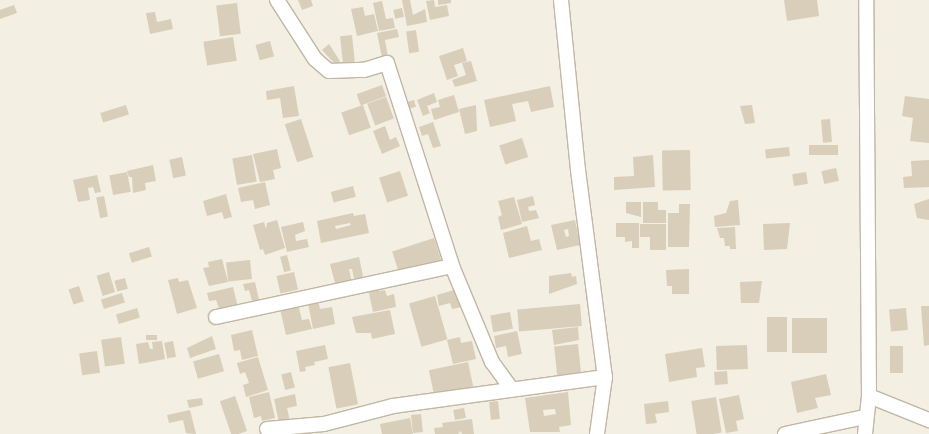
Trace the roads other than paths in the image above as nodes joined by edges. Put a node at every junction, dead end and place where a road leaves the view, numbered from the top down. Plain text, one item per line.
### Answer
1 (276, 0) edge
2 (562, 0) edge
3 (866, 0) edge
4 (452, 266) junction
5 (216, 317) dead end
6 (605, 377) junction
7 (512, 390) junction
8 (869, 396) junction
9 (865, 417) junction
10 (929, 420) edge
11 (267, 429) dead end
12 (597, 434) edge
13 (785, 434) edge
14 (865, 434) edge

1 - 4 street
2 - 6 street
3 - 8 street
4 - 5 street
4 - 7 street
6 - 7 street
6 - 12 street
7 - 11 street
8 - 9 street
8 - 10 street
9 - 13 street
9 - 14 street

